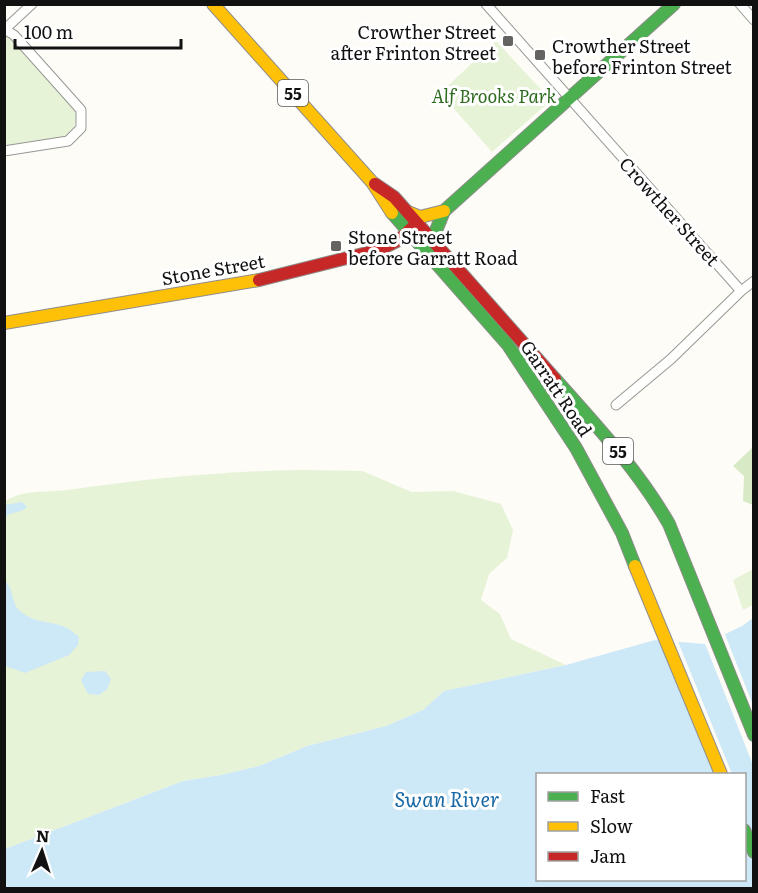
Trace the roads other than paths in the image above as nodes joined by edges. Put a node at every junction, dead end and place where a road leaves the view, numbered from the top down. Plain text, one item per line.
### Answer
1 (32, 4) edge
2 (213, 4) edge
3 (486, 4) edge
4 (674, 4) edge
5 (740, 4) edge
6 (753, 20) edge
7 (5, 29) edge
8 (569, 99) junction
9 (4, 151) edge
10 (372, 182) junction
11 (408, 212) junction
12 (444, 212) junction
13 (413, 227) junction
14 (436, 244) junction
15 (753, 281) edge
16 (741, 291) junction
17 (4, 323) edge
18 (616, 405) dead end
19 (753, 735) edge
20 (721, 773) edge
21 (746, 835) edge
22 (753, 852) edge

1 - 7 street
2 - 10 main road, Garratt Road / 55
3 - 8 street, Crowther Street
4 - 8 main road
5 - 6 street
7 - 9 street
8 - 12 main road
8 - 16 street, Crowther Street
10 - 11 main road, Garratt Road / 55
10 - 13 main road, Garratt Road / 55
11 - 12 main road
11 - 13 main road, Garratt Road / 55
12 - 14 main road
13 - 14 main road, Garratt Road / 55
13 - 17 main road, Stone Street
13 - 20 main road, Garratt Road / 55
14 - 19 main road, Garratt Road / 55
15 - 16 street
16 - 18 street
21 - 22 main road

